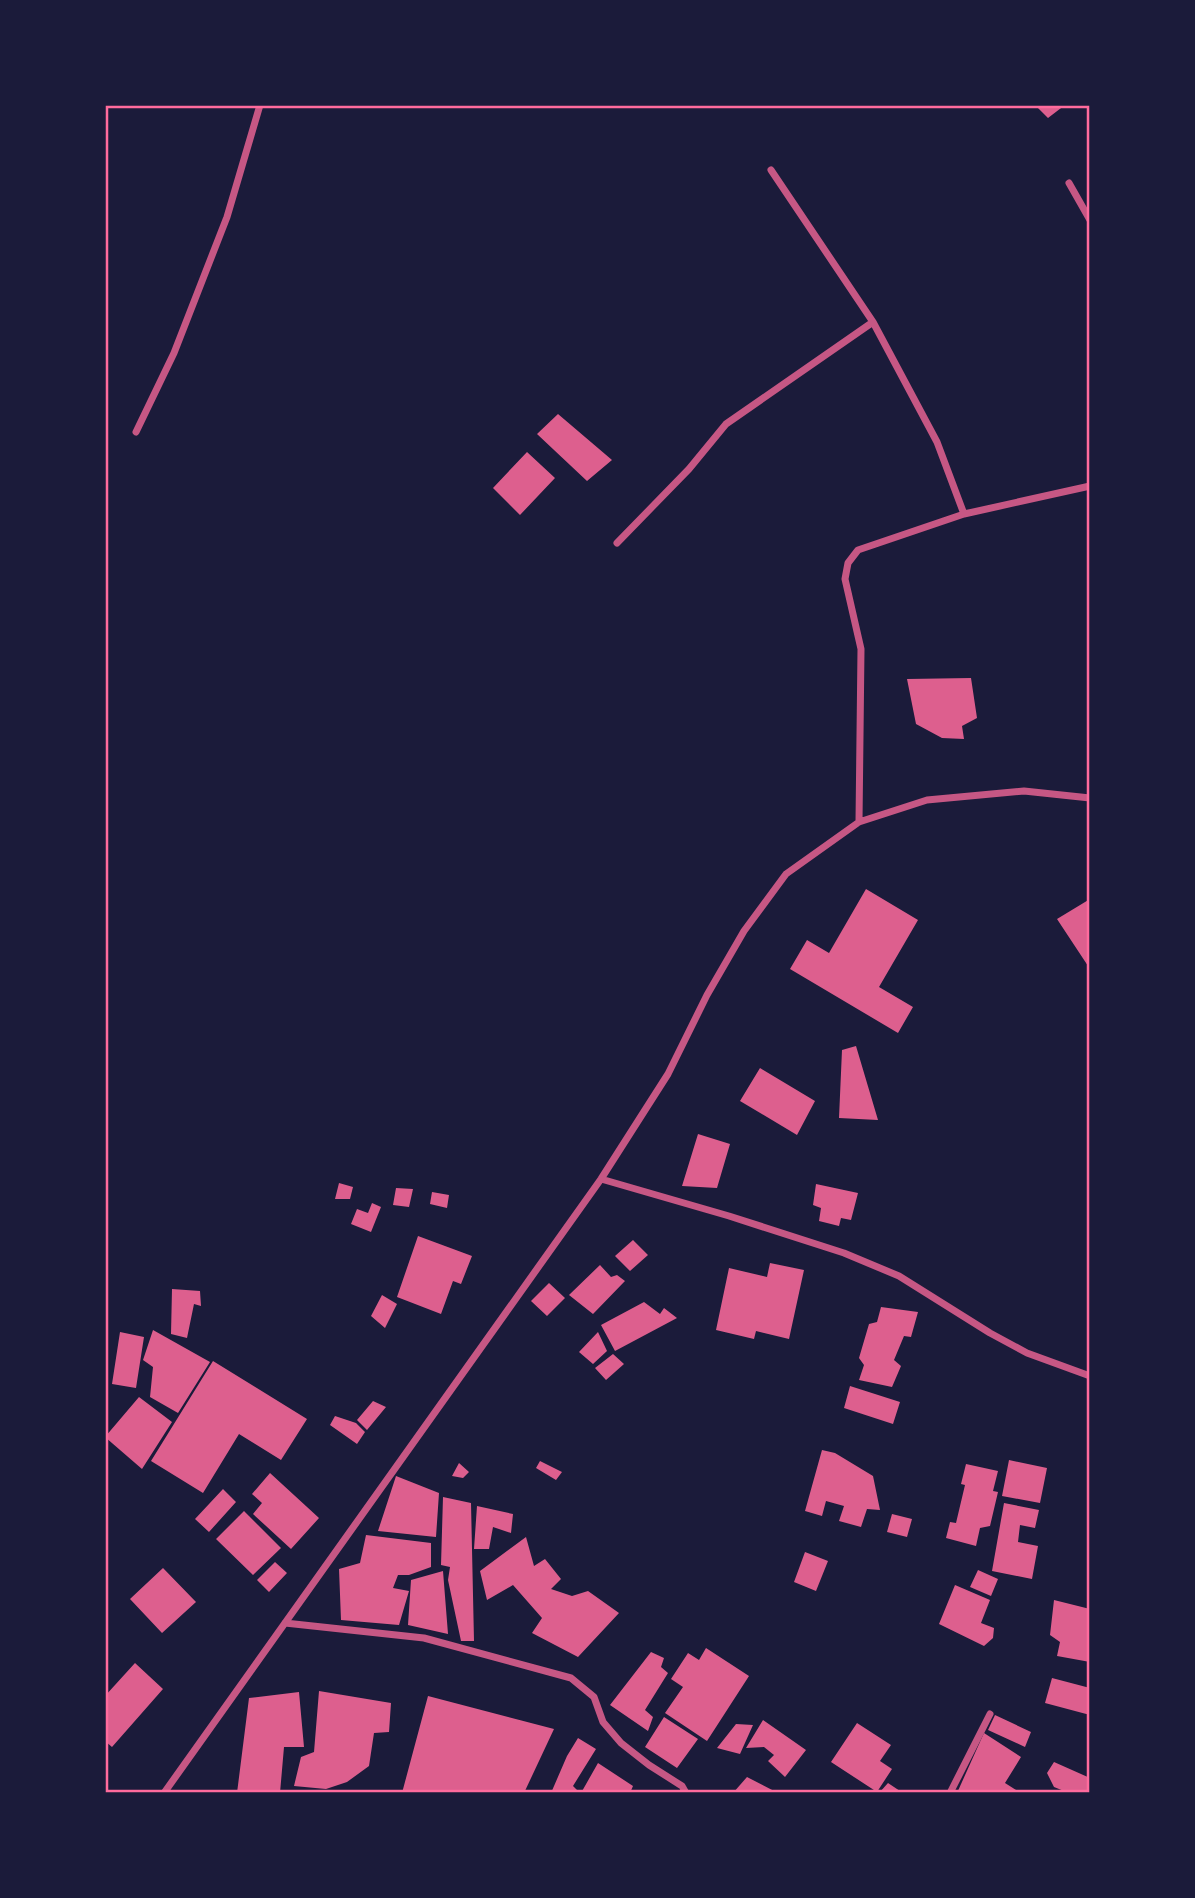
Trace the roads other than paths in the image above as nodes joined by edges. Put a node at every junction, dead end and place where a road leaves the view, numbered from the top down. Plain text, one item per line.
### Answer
1 (260, 105) edge
2 (771, 170) dead end
3 (1069, 183) dead end
4 (1090, 220) edge
5 (873, 322) junction
6 (136, 432) dead end
7 (1090, 486) edge
8 (964, 514) junction
9 (617, 543) dead end
10 (1090, 798) edge
11 (859, 822) junction
12 (601, 1179) junction
13 (1090, 1376) edge
14 (285, 1623) junction
15 (990, 1714) dead end
16 (164, 1793) edge
17 (686, 1793) edge
18 (950, 1793) edge

1 - 6 street
2 - 5 street
3 - 4 street
5 - 8 street
5 - 9 street
7 - 8 street
8 - 11 street
10 - 11 street
11 - 12 street
12 - 13 street
12 - 14 street
14 - 16 street
14 - 17 street
15 - 18 street

